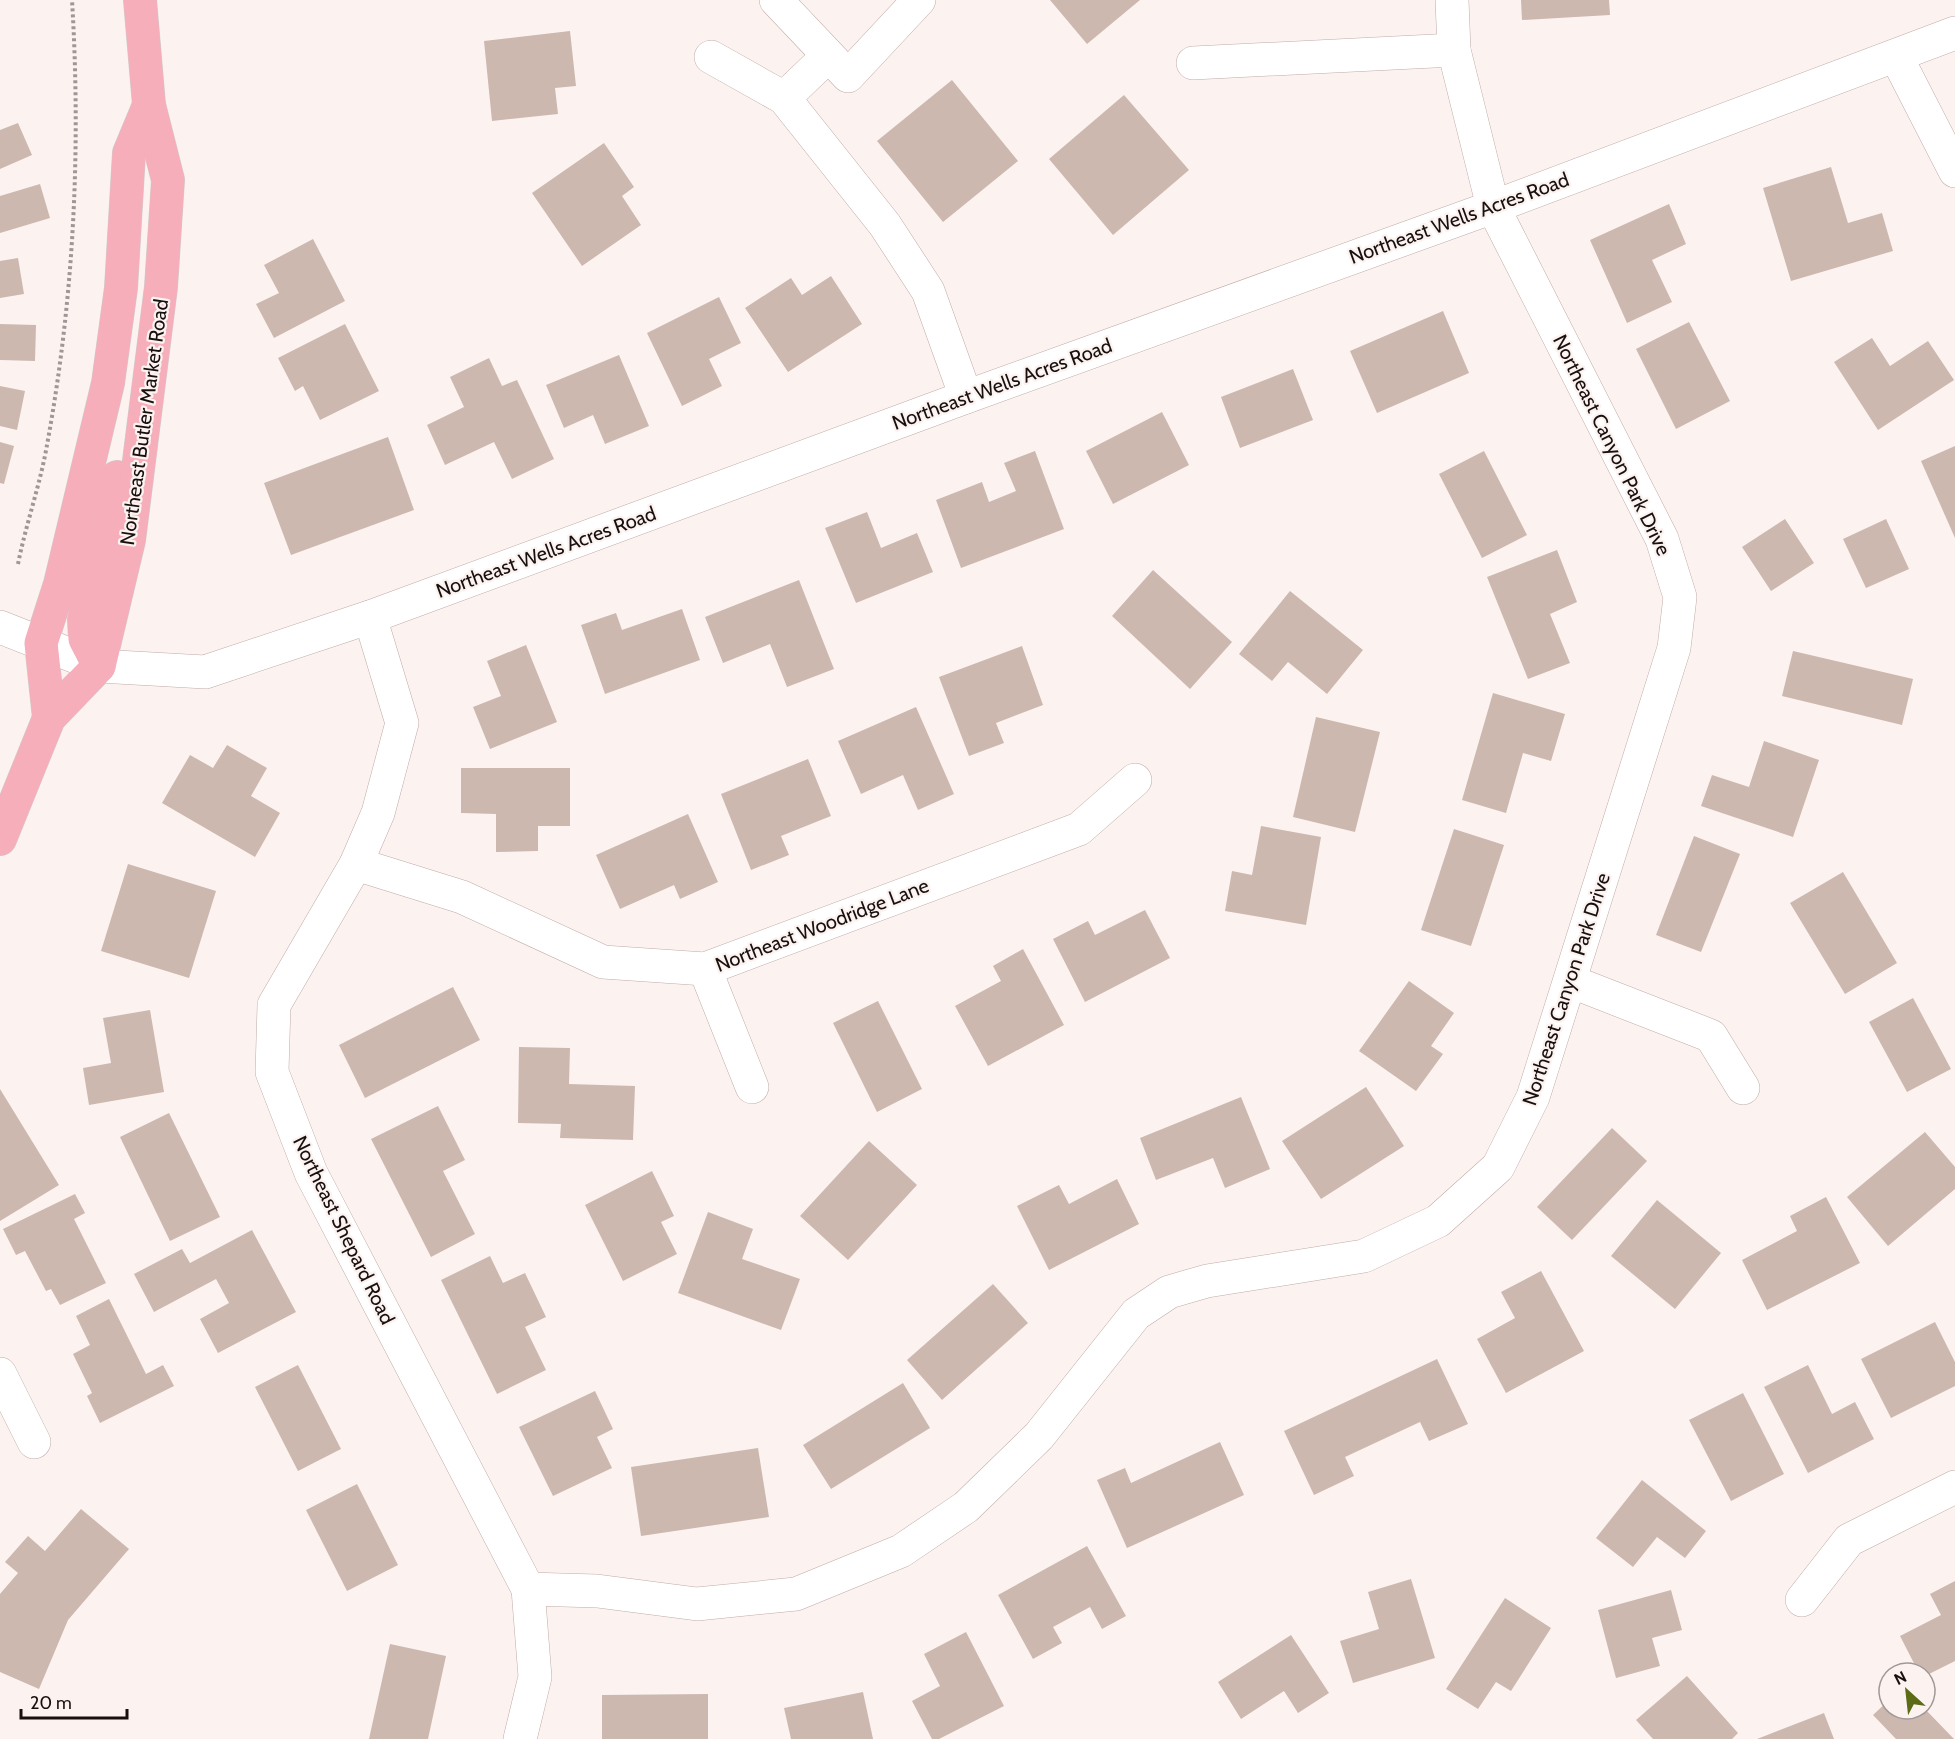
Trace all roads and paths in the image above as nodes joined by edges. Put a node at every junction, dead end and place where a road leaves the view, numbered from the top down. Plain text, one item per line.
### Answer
1 (72, 0) edge
2 (140, 0) edge
3 (776, 0) edge
4 (919, 0) edge
5 (1452, 0) edge
6 (1955, 33) edge
7 (1454, 50) junction
8 (828, 56) junction
9 (1896, 56) junction
10 (711, 57) dead end
11 (1193, 63) dead end
12 (784, 98) junction
13 (149, 105) junction
14 (129, 153) junction
15 (1955, 171) edge
16 (1493, 207) junction
17 (966, 397) junction
18 (18, 564) dead end
19 (370, 616) junction
20 (0, 627) edge
21 (41, 643) junction
22 (99, 666) junction
23 (49, 718) junction
24 (1135, 780) dead end
25 (0, 839) edge
26 (356, 864) junction
27 (705, 969) junction
28 (1570, 981) junction
29 (752, 1087) dead end
30 (1743, 1088) dead end
31 (0, 1374) edge
32 (34, 1442) dead end
33 (1955, 1487) edge
34 (528, 1589) junction
35 (1802, 1600) dead end
36 (520, 1739) edge

1 - 18 path
2 - 13 main road, Northeast Butler Market Road
3 - 8 street
4 - 8 street
5 - 7 street, Northeast Canyon Park Drive
6 - 9 street, Northeast Wells Acres Road
7 - 11 street
7 - 16 street, Northeast Canyon Park Drive
8 - 12 street
9 - 15 street
9 - 16 street, Northeast Wells Acres Road
10 - 12 street
12 - 17 street
13 - 14 main road, Northeast Butler Market Road
13 - 22 main road, Northeast Butler Market Road
14 - 21 main road, Northeast Butler Market Road
14 - 22 main road
16 - 17 street, Northeast Wells Acres Road
16 - 28 street, Northeast Canyon Park Drive
17 - 19 street, Northeast Wells Acres Road
19 - 22 street, Northeast Wells Acres Road
19 - 26 street, Northeast Shepard Road
20 - 21 street, Northeast Wells Acres Road
21 - 22 street, Northeast Wells Acres Road
21 - 23 main road, Northeast Butler Market Road
22 - 23 main road, Northeast Butler Market Road
23 - 25 main road, Northeast Butler Market Road
24 - 27 street, Northeast Woodridge Lane
26 - 27 street, Northeast Woodridge Lane
26 - 34 street, Northeast Shepard Road
27 - 29 street
28 - 30 street
28 - 34 street, Northeast Canyon Park Drive
31 - 32 street
33 - 35 street
34 - 36 street, Northeast Shepard Road

